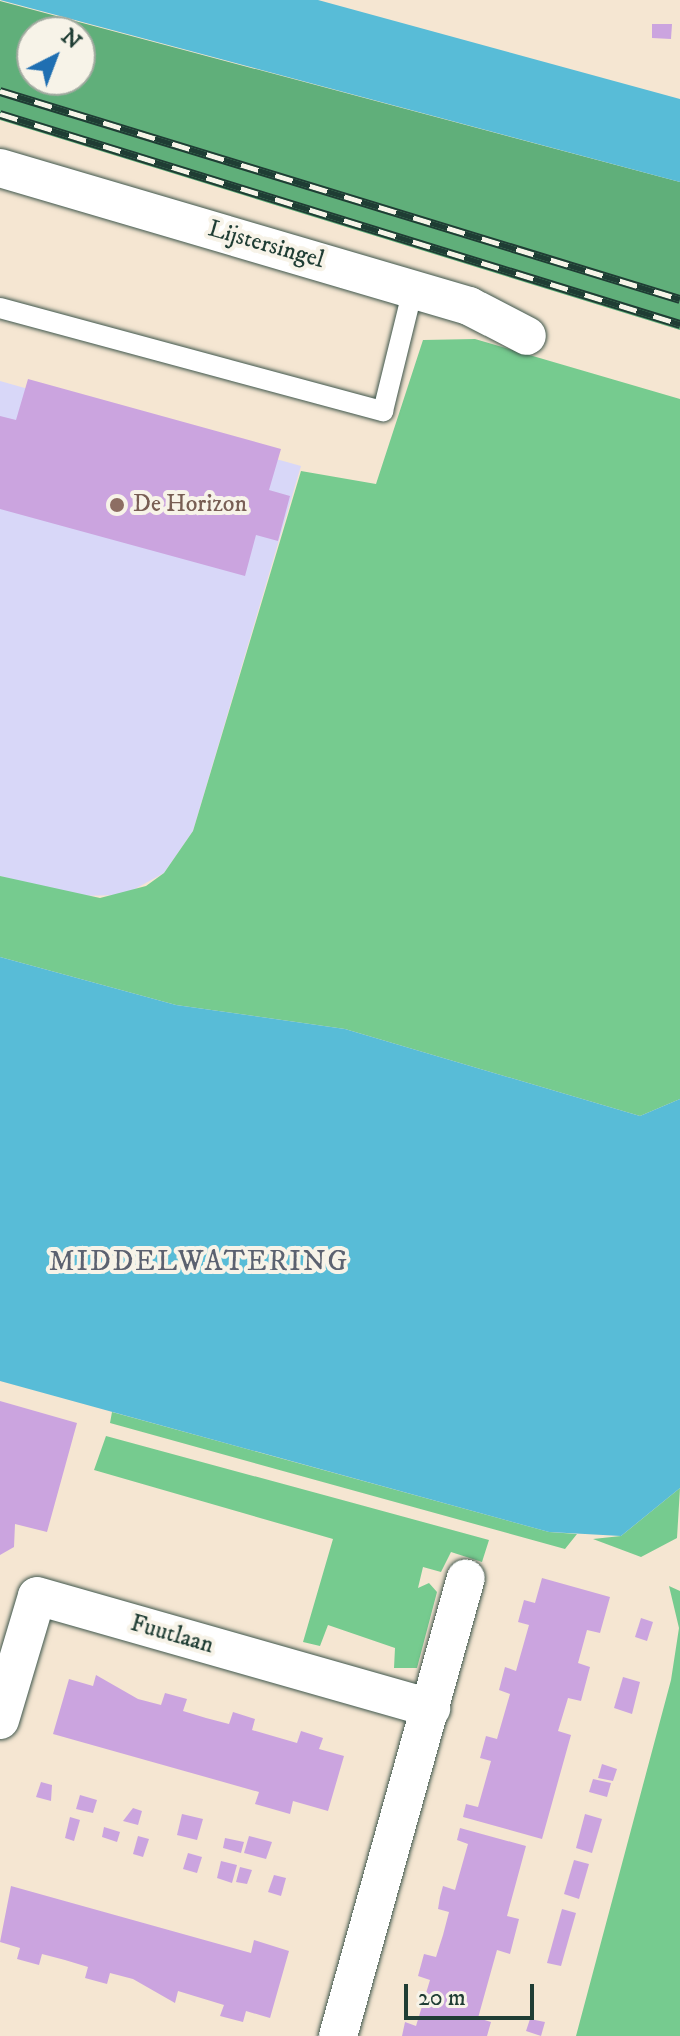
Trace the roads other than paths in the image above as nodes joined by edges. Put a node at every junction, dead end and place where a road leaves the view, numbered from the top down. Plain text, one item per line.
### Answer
1 (0, 168) edge
2 (413, 289) junction
3 (0, 308) edge
4 (527, 336) dead end
5 (466, 1579) dead end
6 (431, 1708) junction
7 (0, 1720) edge
8 (338, 2036) edge

1 - 2 street, Lijstersingel
2 - 3 lane
2 - 4 street, Lijstersingel
5 - 6 street
6 - 7 street, Fuutlaan
6 - 8 street

